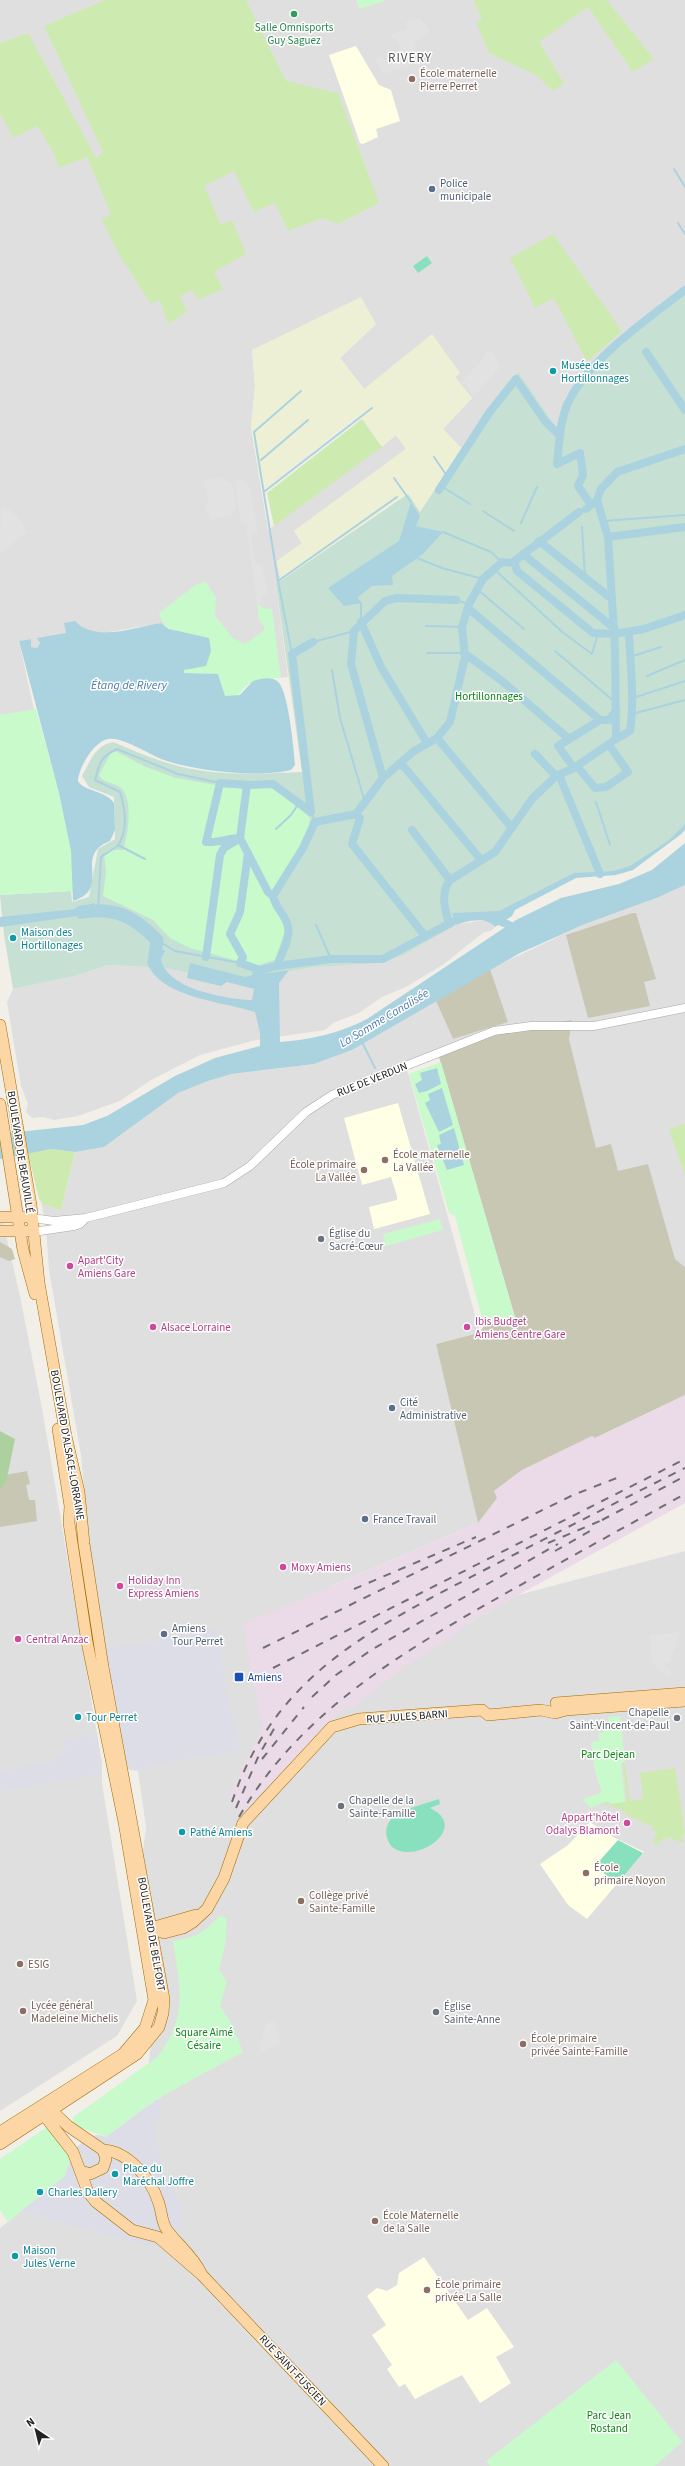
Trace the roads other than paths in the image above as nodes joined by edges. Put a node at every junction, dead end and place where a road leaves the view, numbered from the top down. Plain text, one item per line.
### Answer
1 (685, 1008) edge
2 (0, 1025) edge
3 (0, 1104) edge
4 (18, 1216) junction
5 (0, 1217) edge
6 (32, 1218) junction
7 (86, 1218) junction
8 (0, 1231) edge
9 (20, 1231) junction
10 (32, 1232) junction
11 (685, 1693) edge
12 (685, 1701) edge
13 (554, 1707) junction
14 (114, 1752) junction
15 (147, 1928) junction
16 (45, 2110) junction
17 (0, 2132) edge
18 (0, 2144) edge
19 (93, 2144) junction
20 (103, 2150) junction
21 (76, 2158) junction
22 (81, 2170) junction
23 (163, 2222) junction
24 (149, 2234) junction
25 (168, 2238) junction
26 (383, 2466) edge

1 - 7 street, RUE DE VERDUN
2 - 6 main road, BOULEVARD DE BEAUVILLÉ
3 - 4 main road, BOULEVARD DE BEAUVILLÉ
4 - 5 main road
4 - 6 main road
4 - 9 main road, BOULEVARD DE BEAUVILLÉ
6 - 7 street, RUE DE VERDUN
6 - 10 main road, BOULEVARD DE BEAUVILLÉ
7 - 10 street, RUE DE VERDUN
8 - 9 main road
9 - 10 main road
9 - 14 main road, BOULEVARD D'ALSACE-LORRAINE
10 - 14 main road, BOULEVARD D'ALSACE-LORRAINE
11 - 13 main road, RUE JULES BARNI
12 - 13 main road, RUE JULES BARNI
13 - 15 main road, RUE JULES BARNI
14 - 15 main road, BOULEVARD DE BELFORT
15 - 16 main road, BOULEVARD DE BELFORT
16 - 17 main road
16 - 18 main road
16 - 19 main road
16 - 21 main road
19 - 20 main road
19 - 21 main road
20 - 22 main road
20 - 23 main road
21 - 22 main road
22 - 24 main road
23 - 24 main road
23 - 25 main road
24 - 25 main road
25 - 26 main road, RUE SAINT-FUSCIEN

